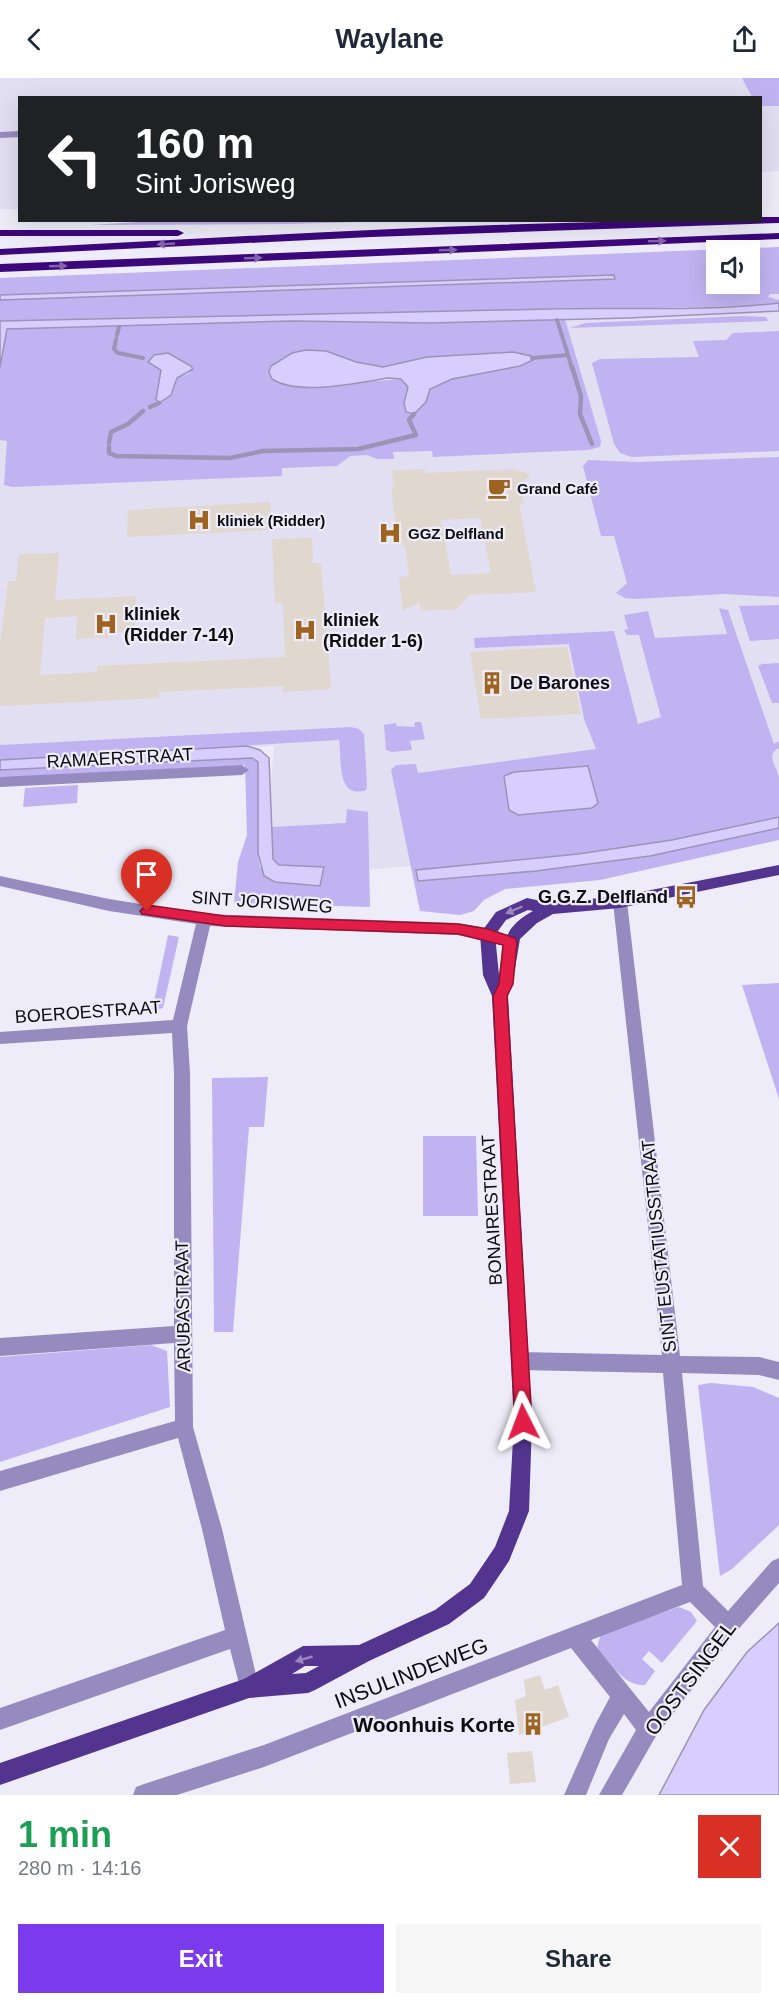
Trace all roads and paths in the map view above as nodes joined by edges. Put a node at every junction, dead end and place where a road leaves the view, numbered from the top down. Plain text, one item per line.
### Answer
1 (18, 134) edge
2 (0, 135) edge
3 (762, 220) edge
4 (779, 220) edge
5 (704, 222) edge
6 (0, 233) edge
7 (371, 234) junction
8 (779, 236) edge
9 (0, 252) edge
10 (0, 268) edge
11 (242, 770) dead end
12 (0, 782) edge
13 (779, 870) edge
14 (0, 881) edge
15 (620, 902) junction
16 (550, 909) junction
17 (204, 920) junction
18 (488, 934) junction
19 (510, 942) junction
20 (500, 996) junction
21 (179, 1026) junction
22 (0, 1038) edge
23 (183, 1334) junction
24 (0, 1347) edge
25 (520, 1361) junction
26 (672, 1365) junction
27 (779, 1371) edge
28 (523, 1422) joint
29 (184, 1427) junction
30 (0, 1481) edge
31 (779, 1568) edge
32 (693, 1590) junction
33 (728, 1626) junction
34 (574, 1635) junction
35 (237, 1636) junction
36 (249, 1688) junction
37 (623, 1696) junction
38 (0, 1719) edge
39 (649, 1729) junction
40 (0, 1774) edge
41 (144, 1795) edge
42 (575, 1795) edge
43 (610, 1795) edge

1 - 2 street
3 - 4 highway
5 - 7 highway
6 - 7 highway
7 -> 9 highway
10 -> 8 highway
11 - 12 street, RAMAERSTRAAT
13 - 15 main road
14 - 17 street, SINT JORISWEG
15 - 16 main road
15 - 26 street, SINT EUSTATIUSSTRAAT
16 -> 18 main road
16 - 19 main road
17 - 18 street, SINT JORISWEG
17 - 21 street, ARUBASTRAAT
18 - 19 street, SINT JORISWEG
18 - 20 main road, BONAIRESTRAAT
19 - 20 main road, BONAIRESTRAAT
20 - 25 main road, BONAIRESTRAAT
21 - 22 street, BOEROESTRAAT
21 - 23 street, ARUBASTRAAT
23 - 24 street
23 - 29 street, ARUBASTRAAT
25 - 26 street
25 - 28 main road, BONAIRESTRAAT
26 - 27 street
26 - 32 street, SINT EUSTATIUSSTRAAT
28 - 36 main road, INSULINDEWEG
29 - 30 street
29 - 35 street, ARUBASTRAAT
31 - 33 street, OOSTSINGEL
32 - 33 street
32 - 34 street, INSULINDEWEG
33 - 39 street, OOSTSINGEL
34 - 37 street
34 - 41 street, INSULINDEWEG
35 - 36 street, ARUBASTRAAT
35 - 38 street
36 - 40 main road, INSULINDEWEG
37 - 39 street
37 - 42 street
39 - 43 street, OOSTSINGEL

